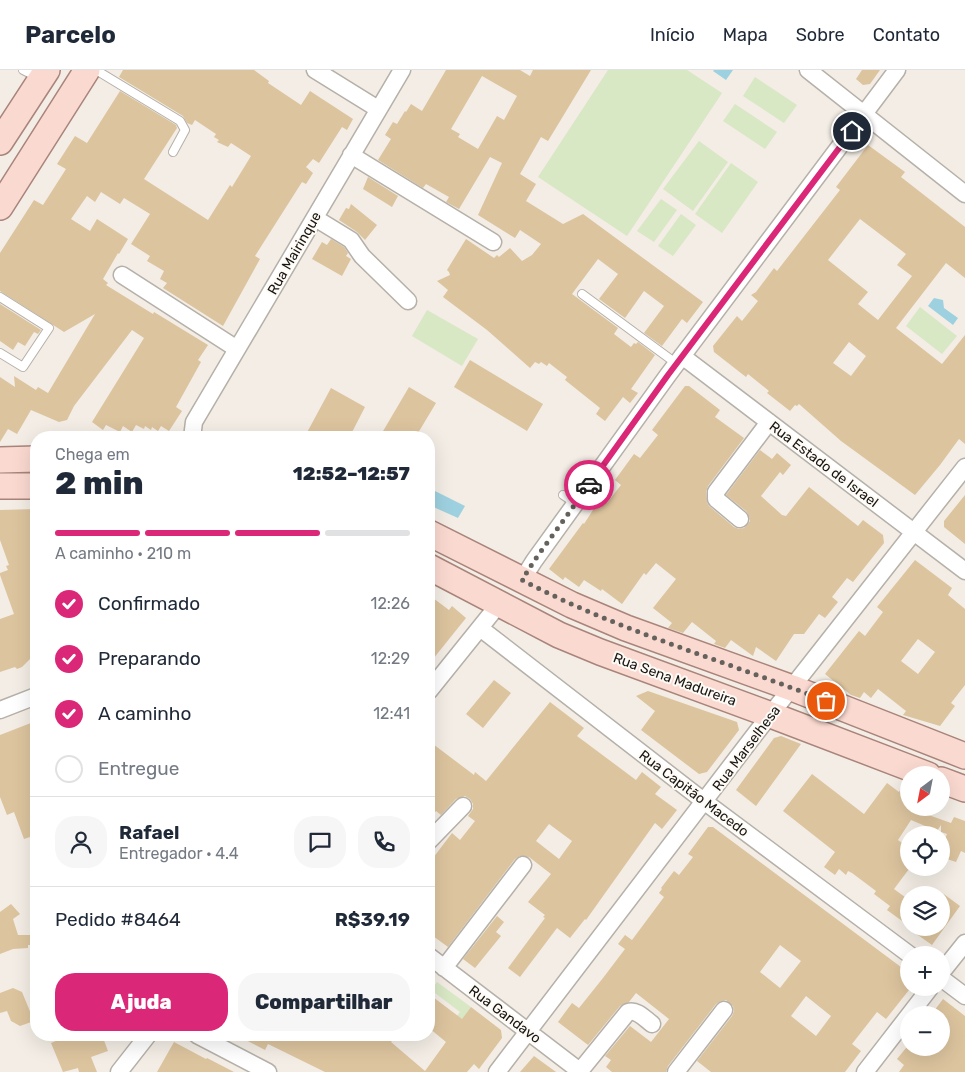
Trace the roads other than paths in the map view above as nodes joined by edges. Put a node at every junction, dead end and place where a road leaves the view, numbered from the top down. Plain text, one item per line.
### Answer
1 (87, 70) edge
2 (96, 70) edge
3 (315, 70) edge
4 (402, 70) edge
5 (808, 70) edge
6 (897, 70) edge
7 (37, 73) edge
8 (378, 110) junction
9 (864, 115) junction
10 (0, 142) edge
11 (173, 152) dead end
12 (351, 155) junction
13 (965, 194) edge
14 (0, 207) edge
15 (315, 218) junction
16 (493, 242) dead end
17 (122, 275) dead end
18 (582, 294) dead end
19 (0, 297) edge
20 (408, 301) dead end
21 (237, 349) junction
22 (0, 352) edge
23 (680, 360) junction
24 (769, 422) junction
25 (193, 431) edge
26 (30, 459) edge
27 (0, 460) edge
28 (965, 467) edge
29 (0, 486) edge
30 (30, 486) edge
31 (740, 519) dead end
32 (914, 533) junction
33 (435, 536) edge
34 (435, 570) edge
35 (965, 571) edge
36 (522, 580) junction
37 (499, 604) junction
38 (480, 628) junction
39 (435, 684) edge
40 (792, 688) junction
41 (30, 698) edge
42 (0, 710) edge
43 (771, 715) junction
44 (965, 756) edge
45 (904, 766) edge
46 (950, 783) edge
47 (965, 789) edge
48 (705, 802) junction
49 (463, 806) dead end
50 (435, 835) edge
51 (523, 865) dead end
52 (965, 943) edge
53 (900, 948) edge
54 (435, 961) edge
55 (950, 962) edge
56 (444, 968) junction
57 (950, 985) edge
58 (924, 996) edge
59 (965, 996) edge
60 (724, 1010) dead end
61 (652, 1024) dead end
62 (527, 1031) junction
63 (143, 1041) edge
64 (209, 1041) edge
65 (581, 1071) edge
66 (119, 1072) edge
67 (268, 1072) edge
68 (497, 1072) edge
69 (676, 1072) edge
70 (865, 1072) edge

1 - 14 main road
2 - 11 lane
3 - 8 street
4 - 8 street, Rua Mairinque
5 - 9 street
6 - 9 street
7 - 10 main road
8 - 12 street, Rua Mairinque
9 - 13 street
9 - 23 street
12 - 15 street, Rua Mairinque
12 - 16 street
15 - 20 street
15 - 21 street, Rua Mairinque
17 - 21 street
18 - 23 lane
19 - 22 lane
21 - 25 street, Rua Mairinque
23 - 24 street, Rua Estado de Israel
23 - 36 street
24 - 31 street
24 - 32 street, Rua Estado de Israel
26 - 27 main road
28 - 32 street, Rua Marselhesa
29 - 30 main road
32 - 35 street, Rua Estado de Israel
32 - 40 street, Rua Marselhesa
33 - 36 main road
34 - 37 main road, Rua Sena Madureira
36 - 40 main road
37 - 38 street
37 - 43 main road, Rua Sena Madureira
38 - 39 street
38 - 48 street, Rua Capitão Macedo
40 - 43 street, Rua Marselhesa
40 - 44 main road
41 - 42 street
43 - 45 main road, Rua Sena Madureira
43 - 48 street, Rua Marselhesa
46 - 47 main road
48 - 53 street, Rua Capitão Macedo
48 - 62 street, Rua Marselhesa
49 - 50 street
51 - 56 street
52 - 55 street
54 - 56 street, Rua Gandavo
56 - 62 street, Rua Gandavo
57 - 59 street
58 - 70 street
60 - 69 street
61 - 65 street
62 - 65 street, Rua Gandavo
62 - 68 street, Rua Marselhesa
63 - 66 street
64 - 67 street

